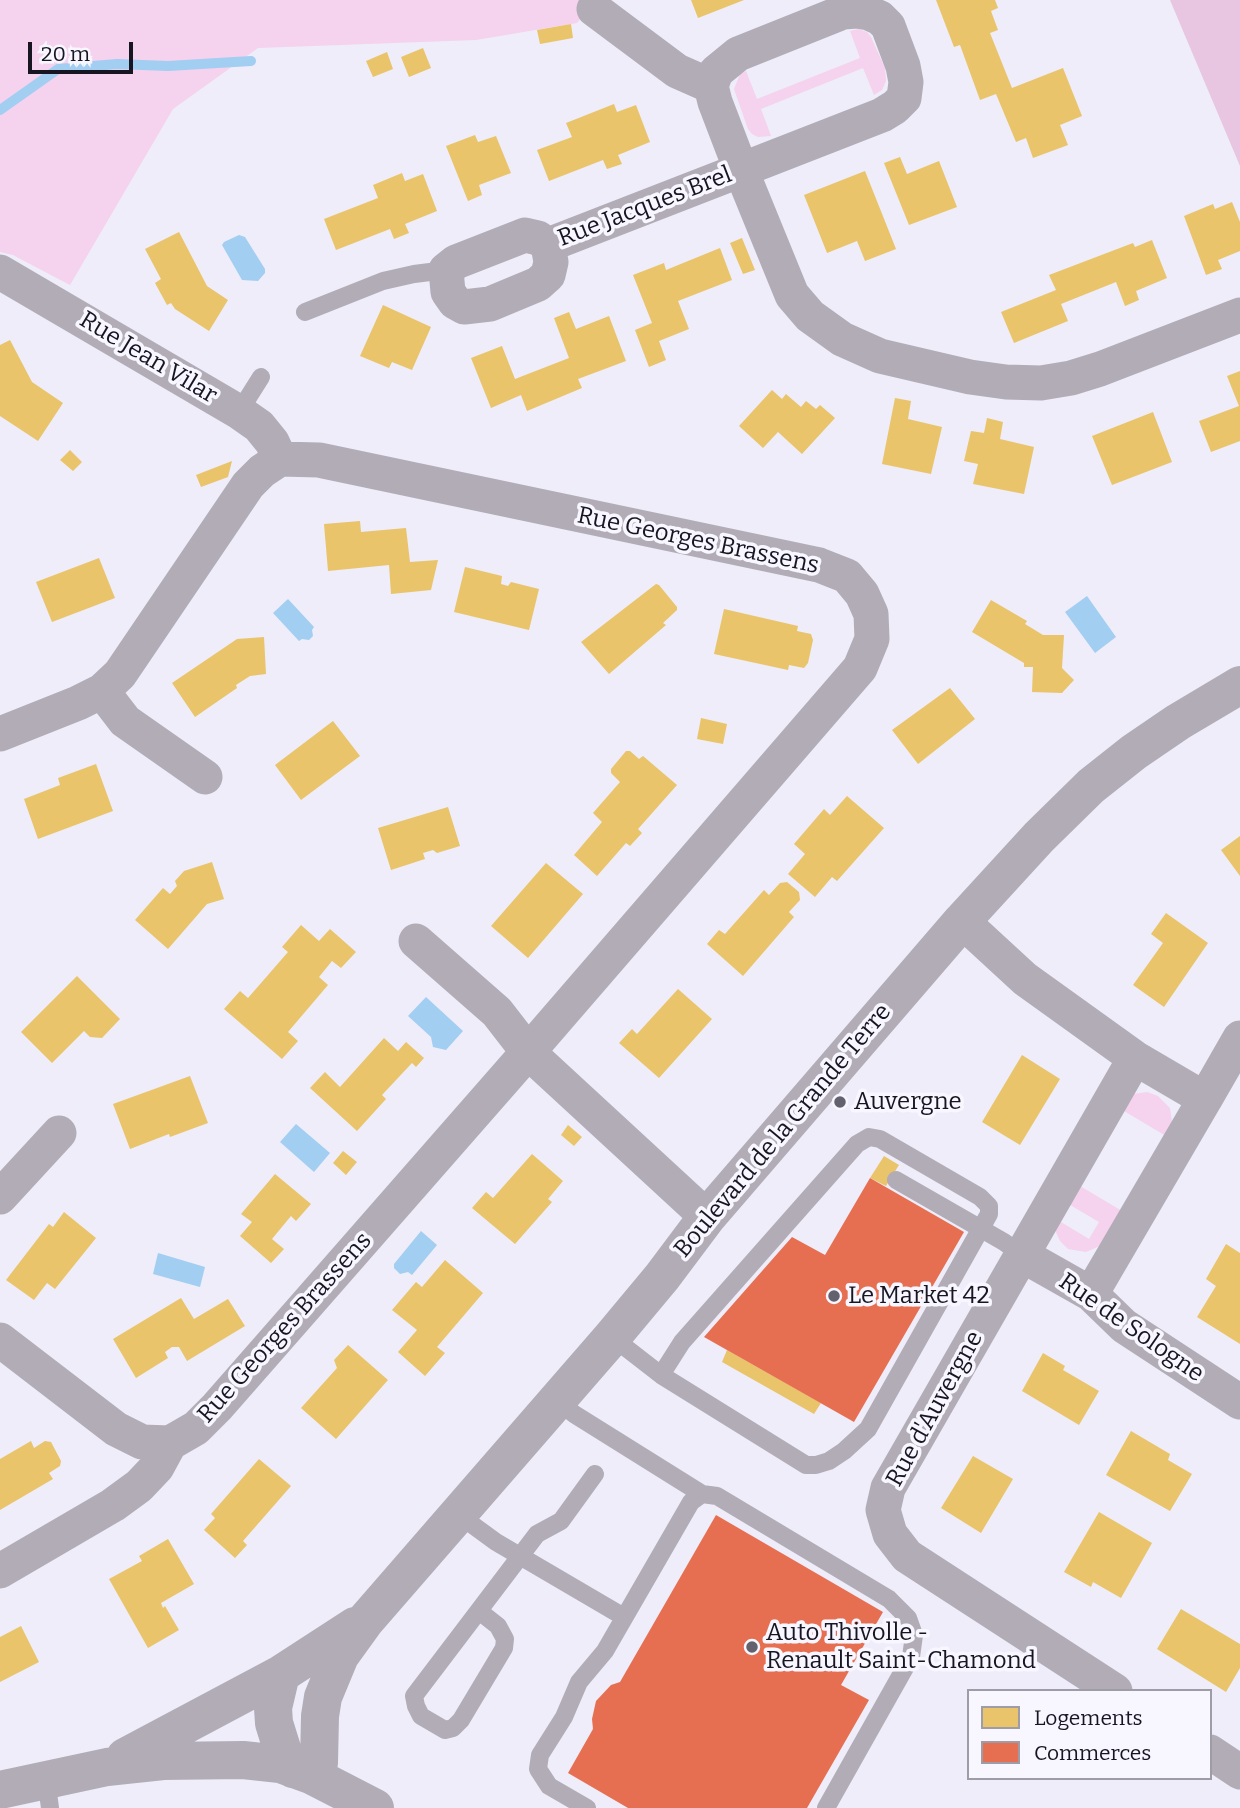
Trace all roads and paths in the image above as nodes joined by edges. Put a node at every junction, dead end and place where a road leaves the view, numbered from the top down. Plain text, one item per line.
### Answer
1 (594, 9) dead end
2 (711, 86) junction
3 (741, 170) junction
4 (548, 245) junction
5 (446, 270) junction
6 (0, 272) edge
7 (305, 312) dead end
8 (1240, 315) edge
9 (261, 377) dead end
10 (239, 412) junction
11 (280, 459) junction
12 (1240, 685) edge
13 (102, 691) junction
14 (0, 734) edge
15 (205, 777) dead end
16 (962, 921) junction
17 (416, 941) dead end
18 (1240, 1038) edge
19 (528, 1052) junction
20 (1135, 1058) junction
21 (1205, 1099) junction
22 (59, 1133) dead end
23 (896, 1180) dead end
24 (0, 1197) edge
25 (707, 1217) junction
26 (981, 1228) junction
27 (1022, 1255) junction
28 (1091, 1294) junction
29 (612, 1337) junction
30 (0, 1340) edge
31 (661, 1375) junction
32 (558, 1401) junction
33 (1240, 1402) edge
34 (170, 1444) junction
35 (595, 1474) dead end
36 (702, 1494) junction
37 (459, 1515) junction
38 (520, 1557) junction
39 (0, 1571) edge
40 (479, 1611) junction
41 (624, 1617) junction
42 (366, 1620) junction
43 (281, 1674) junction
44 (1112, 1689) edge
45 (1212, 1753) edge
46 (107, 1767) junction
47 (1240, 1772) edge
48 (303, 1773) junction
49 (0, 1790) edge
50 (48, 1793) edge
51 (375, 1808) edge
52 (587, 1808) edge
53 (826, 1808) edge

1 - 2 street
2 - 3 street, Rue Jacques Brel
2 - 3 street, Rue Jacques Brel
3 - 4 street, Rue Jacques Brel
3 - 8 street, Rue Jacques Brel
4 - 5 street, Rue Jacques Brel
4 - 5 street, Rue Jacques Brel
5 - 7 lane
6 - 10 street, Rue Jean Vilar
9 - 10 lane
10 - 11 street, Rue Jean Vilar
11 - 13 street
11 - 19 street, Rue Georges Brassens
12 - 16 street, Boulevard de la Grande Terre
13 - 14 street
13 - 15 street
16 - 20 street
16 - 25 street, Boulevard de la Grande Terre
17 - 19 street
18 - 21 street
19 - 25 street
19 - 34 street, Rue Georges Brassens
20 - 21 street
20 - 27 street, Rue d'Auvergne
21 - 28 street
22 - 24 street
23 - 26 lane
25 - 29 street, Boulevard de la Grande Terre
26 - 27 lane
26 - 31 lane
26 - 31 lane
27 - 28 street, Rue de Sologne
27 - 44 street, Rue d'Auvergne
28 - 33 street, Rue de Sologne
29 - 31 lane
29 - 32 street, Boulevard de la Grande Terre
30 - 34 street
32 - 36 lane
32 - 37 street, Boulevard de la Grande Terre
34 - 39 street
35 - 38 lane
36 - 41 lane
36 - 53 lane
37 - 38 lane
37 - 42 street, Boulevard de la Grande Terre
38 - 40 lane
38 - 41 lane
40 - 40 lane
41 - 52 lane
42 - 43 street, Boulevard de la Grande Terre
42 - 48 street, Boulevard de la Grande Terre
43 - 46 street, Boulevard de la Grande Terre
43 - 48 street
45 - 47 street
46 - 48 street
46 - 50 street
48 - 51 street
49 - 50 street

